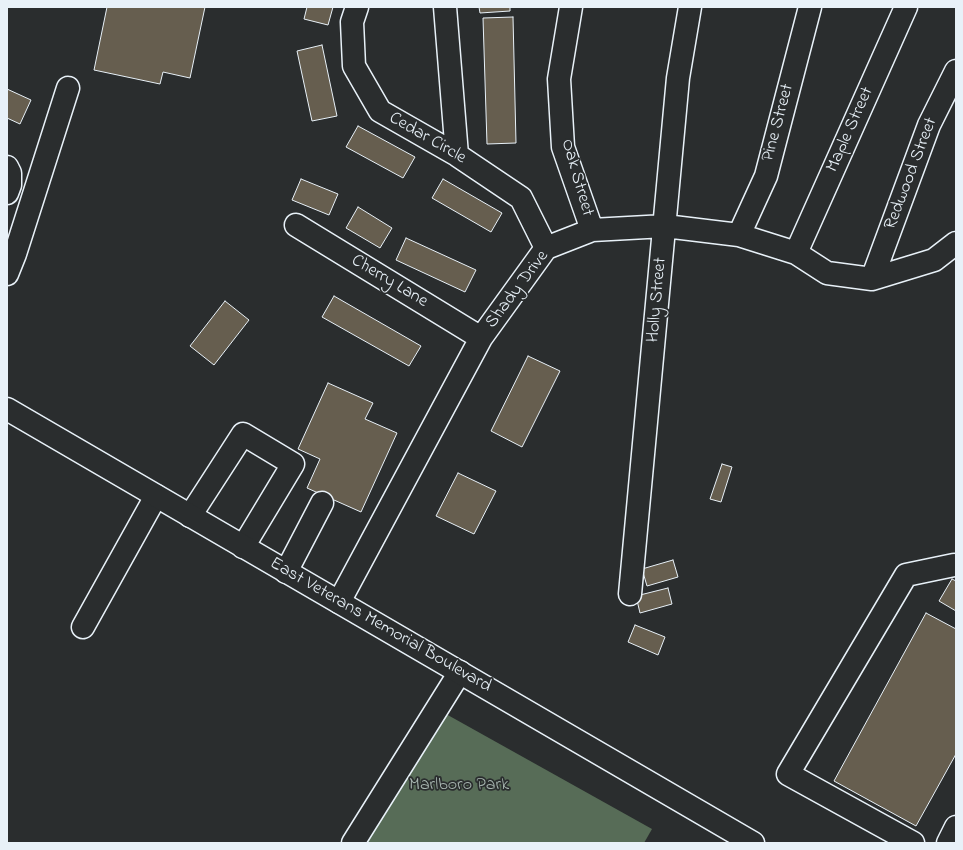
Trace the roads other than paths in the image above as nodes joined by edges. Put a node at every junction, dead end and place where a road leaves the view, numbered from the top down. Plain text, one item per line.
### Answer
1 (357, 7) edge
2 (446, 7) edge
3 (571, 7) edge
4 (690, 7) edge
5 (810, 7) edge
6 (906, 7) edge
7 (956, 71) edge
8 (68, 88) dead end
9 (457, 155) junction
10 (7, 167) edge
11 (7, 193) edge
12 (296, 225) dead end
13 (665, 226) junction
14 (592, 230) junction
15 (739, 235) junction
16 (956, 243) edge
17 (546, 248) junction
18 (796, 253) junction
19 (10, 260) edge
20 (872, 279) junction
21 (481, 338) junction
22 (7, 409) edge
23 (156, 496) junction
24 (322, 503) dead end
25 (190, 516) junction
26 (243, 546) junction
27 (955, 565) edge
28 (286, 572) junction
29 (630, 594) dead end
30 (339, 602) junction
31 (83, 627) dead end
32 (460, 672) junction
33 (956, 827) edge
34 (353, 843) edge
35 (754, 843) edge
36 (913, 843) edge
37 (948, 843) edge

1 - 9 street, Cedar Circle
2 - 9 street
3 - 14 street, Oak Street
4 - 13 street, Holly Street
5 - 15 street, Pine Street
6 - 18 street, Maple Street
7 - 20 street, Redwood Street
8 - 19 street
9 - 17 street, Cedar Circle
10 - 11 street
12 - 21 street, Cherry Lane
13 - 14 street, Shady Drive
13 - 15 street, Shady Drive
13 - 29 street, Holly Street
14 - 17 street, Shady Drive
15 - 18 street, Shady Drive
16 - 20 street, Shady Drive
17 - 21 street, Shady Drive
18 - 20 street, Shady Drive
21 - 30 street, Shady Drive
22 - 23 street, East Veterans Memorial Boulevard
23 - 25 street, East Veterans Memorial Boulevard
23 - 31 street
24 - 28 street
25 - 26 street, East Veterans Memorial Boulevard
25 - 26 street
26 - 28 street, East Veterans Memorial Boulevard
27 - 36 street
28 - 30 street, East Veterans Memorial Boulevard
30 - 32 street, East Veterans Memorial Boulevard
32 - 34 street
32 - 35 street, East Veterans Memorial Boulevard
33 - 37 street

